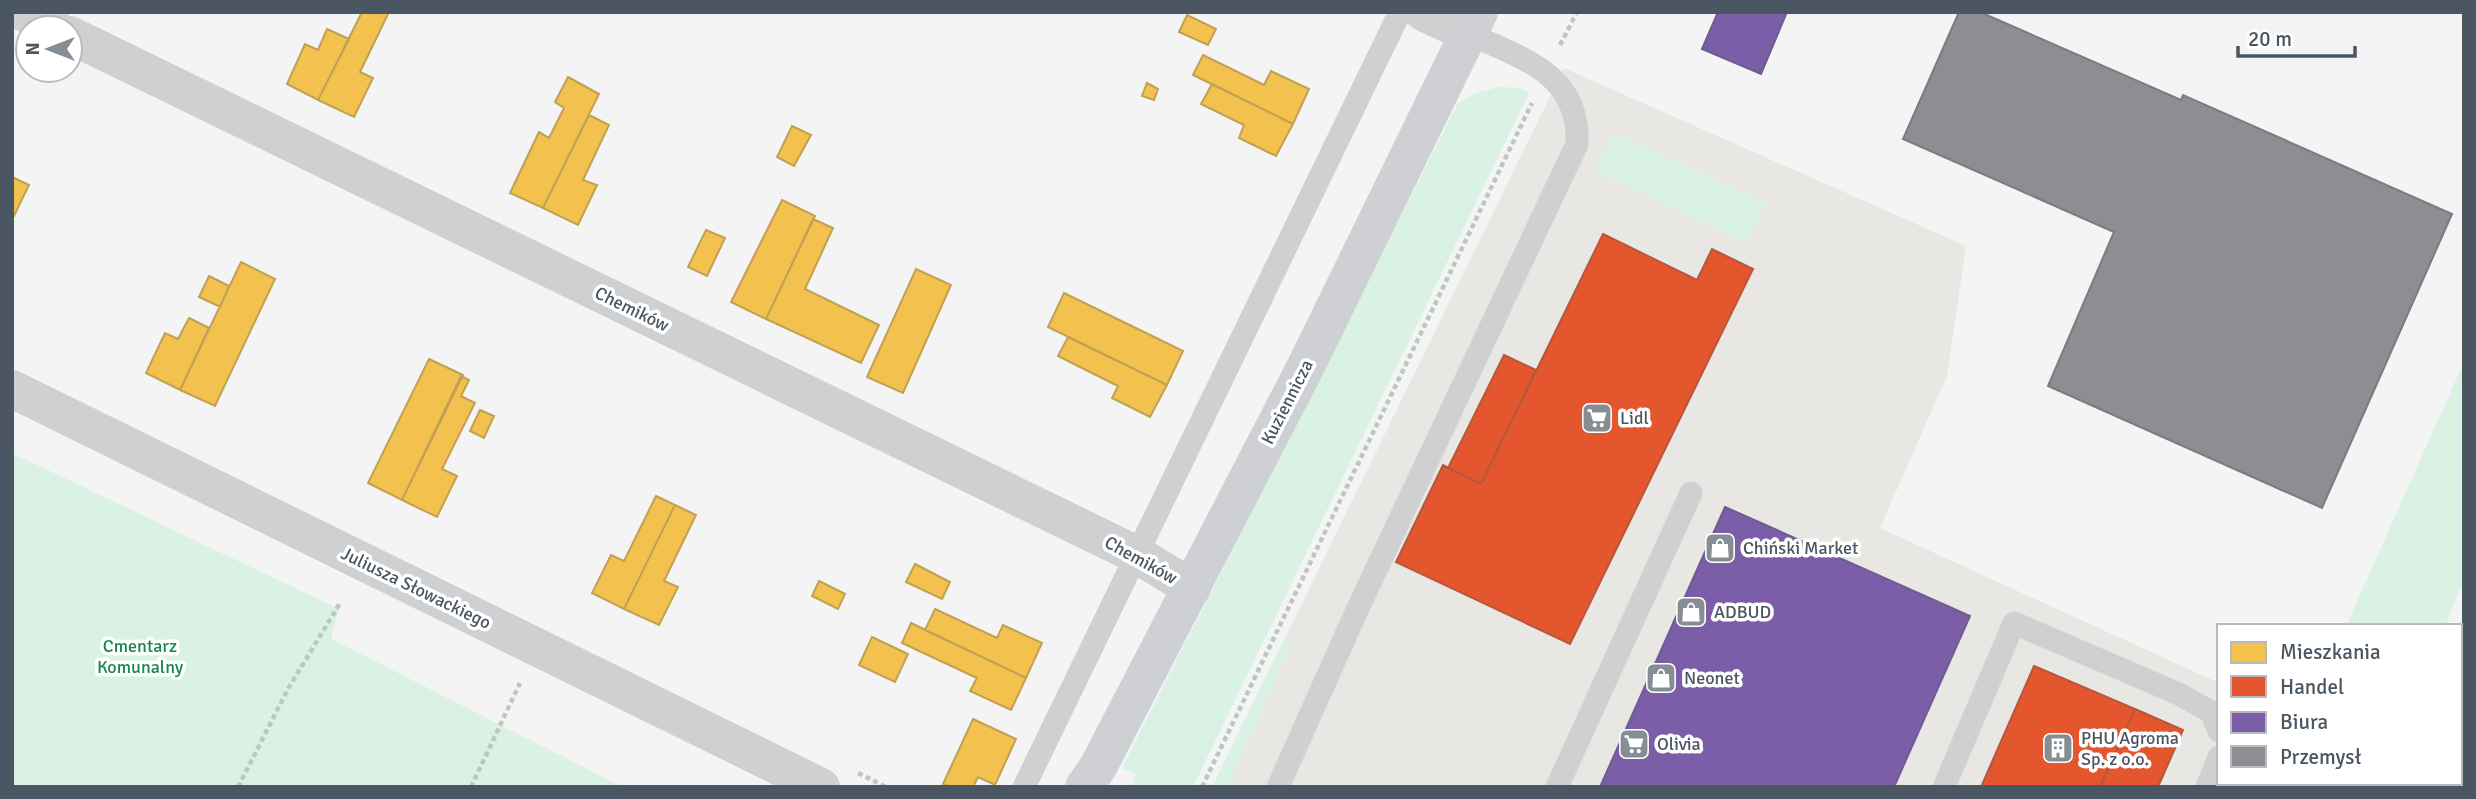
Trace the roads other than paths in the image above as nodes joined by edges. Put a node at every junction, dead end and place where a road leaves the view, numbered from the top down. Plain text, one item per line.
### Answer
1 (1400, 12) edge
2 (1423, 12) edge
3 (1474, 23) edge
4 (84, 42) edge
5 (12, 388) edge
6 (1691, 494) dead end
7 (1137, 555) junction
8 (1192, 588) junction
9 (2217, 726) edge
10 (2217, 762) edge
11 (821, 787) edge
12 (1024, 787) edge
13 (1084, 787) edge
14 (1278, 787) edge
15 (1557, 787) edge
16 (1944, 787) edge
17 (2207, 787) edge

1 - 7 lane
2 - 3 street
3 - 8 main road, Kuziennicza
3 - 14 lane
4 - 7 street, Chemików
5 - 11 street, Juliusza Słowackiego
6 - 15 lane
7 - 8 street, Chemików
7 - 12 lane
8 - 13 main road, Kuziennicza
9 - 16 lane
10 - 17 lane

